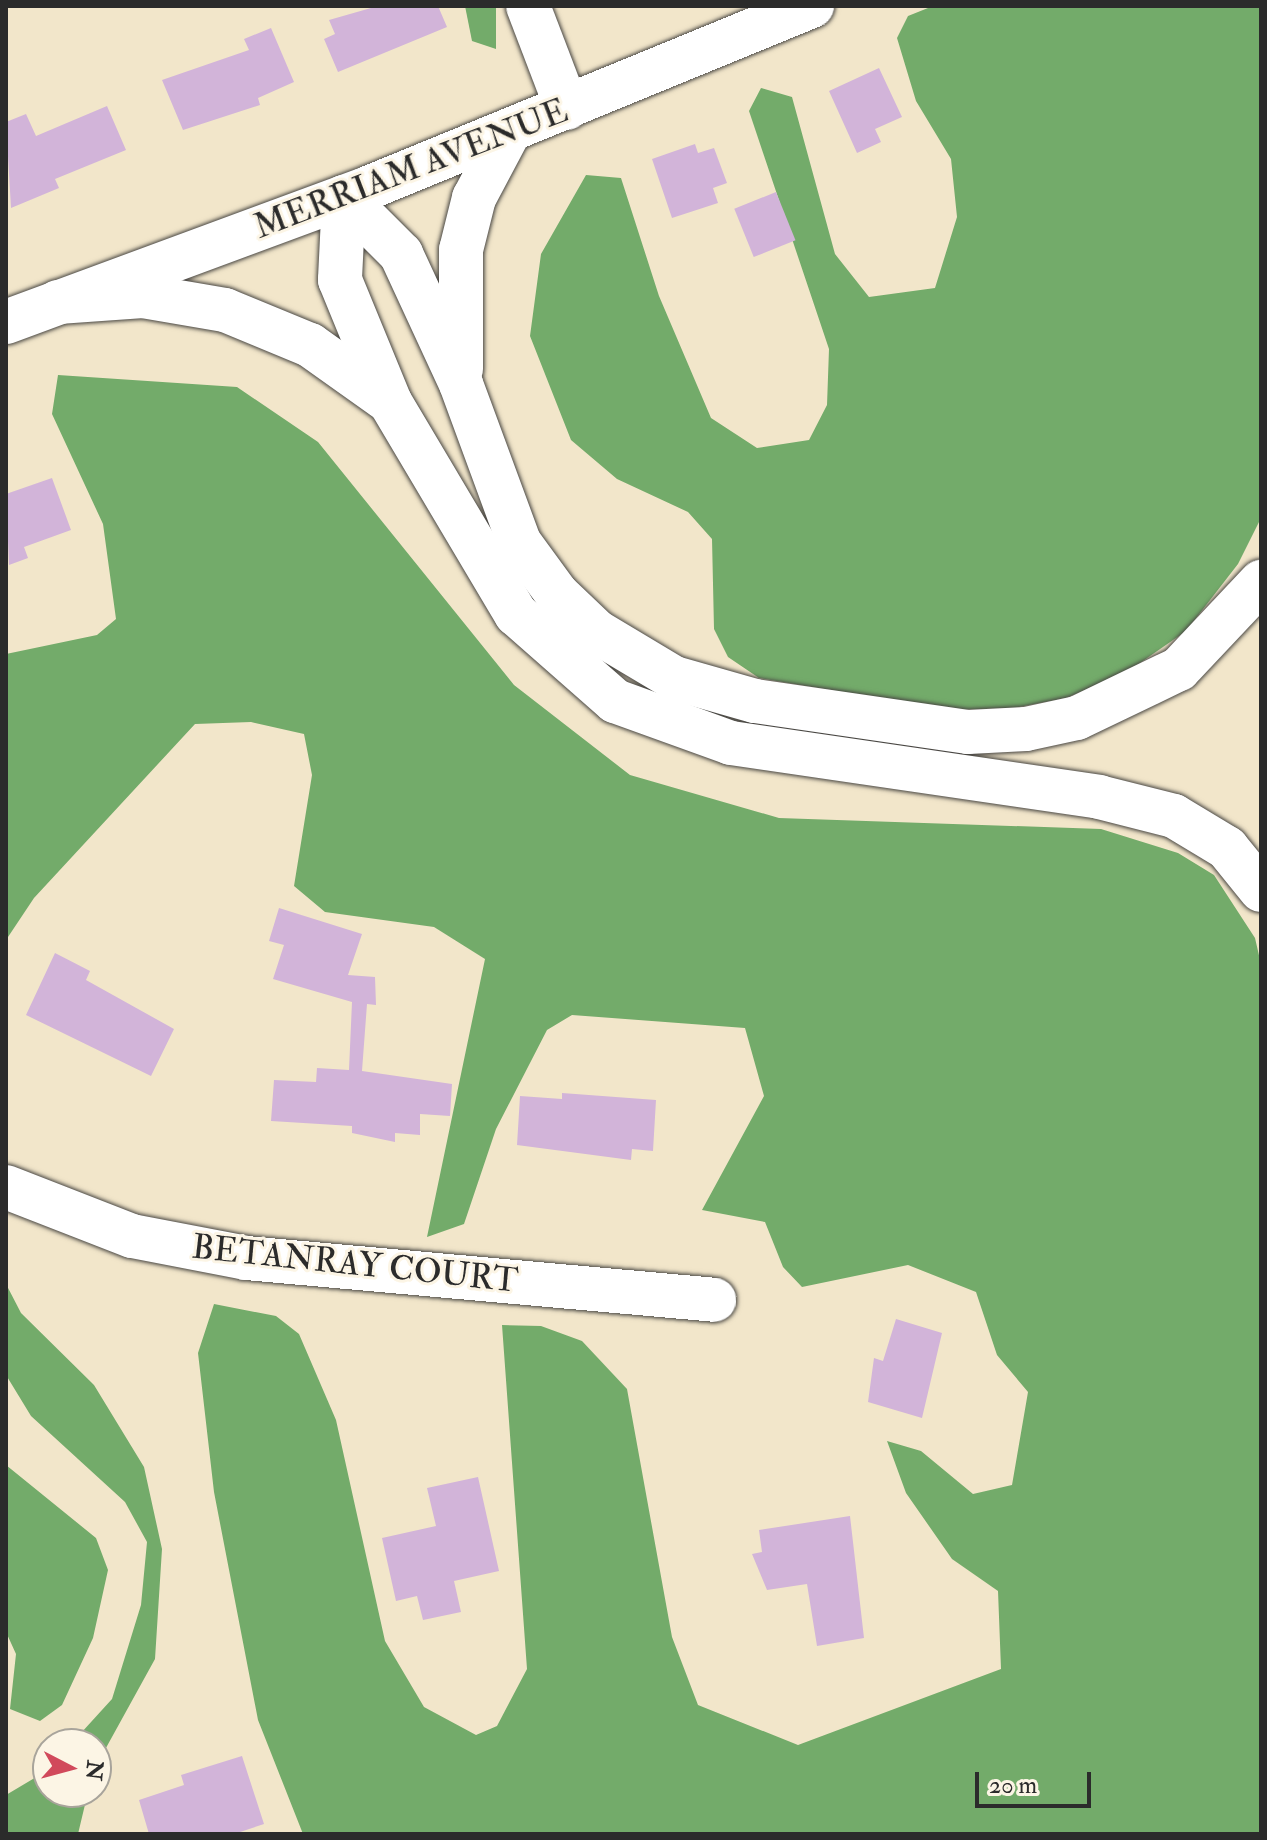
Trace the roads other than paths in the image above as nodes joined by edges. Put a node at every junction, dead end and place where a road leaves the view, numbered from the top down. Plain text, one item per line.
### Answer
1 (528, 6) edge
2 (812, 6) edge
3 (567, 108) junction
4 (509, 132) junction
5 (344, 197) junction
6 (58, 302) junction
7 (6, 322) edge
8 (461, 384) junction
9 (390, 402) junction
10 (1261, 582) edge
11 (1261, 890) edge
12 (6, 1187) edge
13 (714, 1300) dead end

1 - 3 main road
2 - 3 main road, MERRIAM AVENUE
3 - 4 main road, MERRIAM AVENUE
4 - 5 main road, MERRIAM AVENUE
4 - 8 main road
5 - 6 main road, MERRIAM AVENUE
5 - 8 main road
5 - 9 main road
6 - 7 main road, MERRIAM AVENUE
6 - 9 main road
8 - 10 main road
9 - 11 main road
12 - 13 main road, BETANRAY COURT

